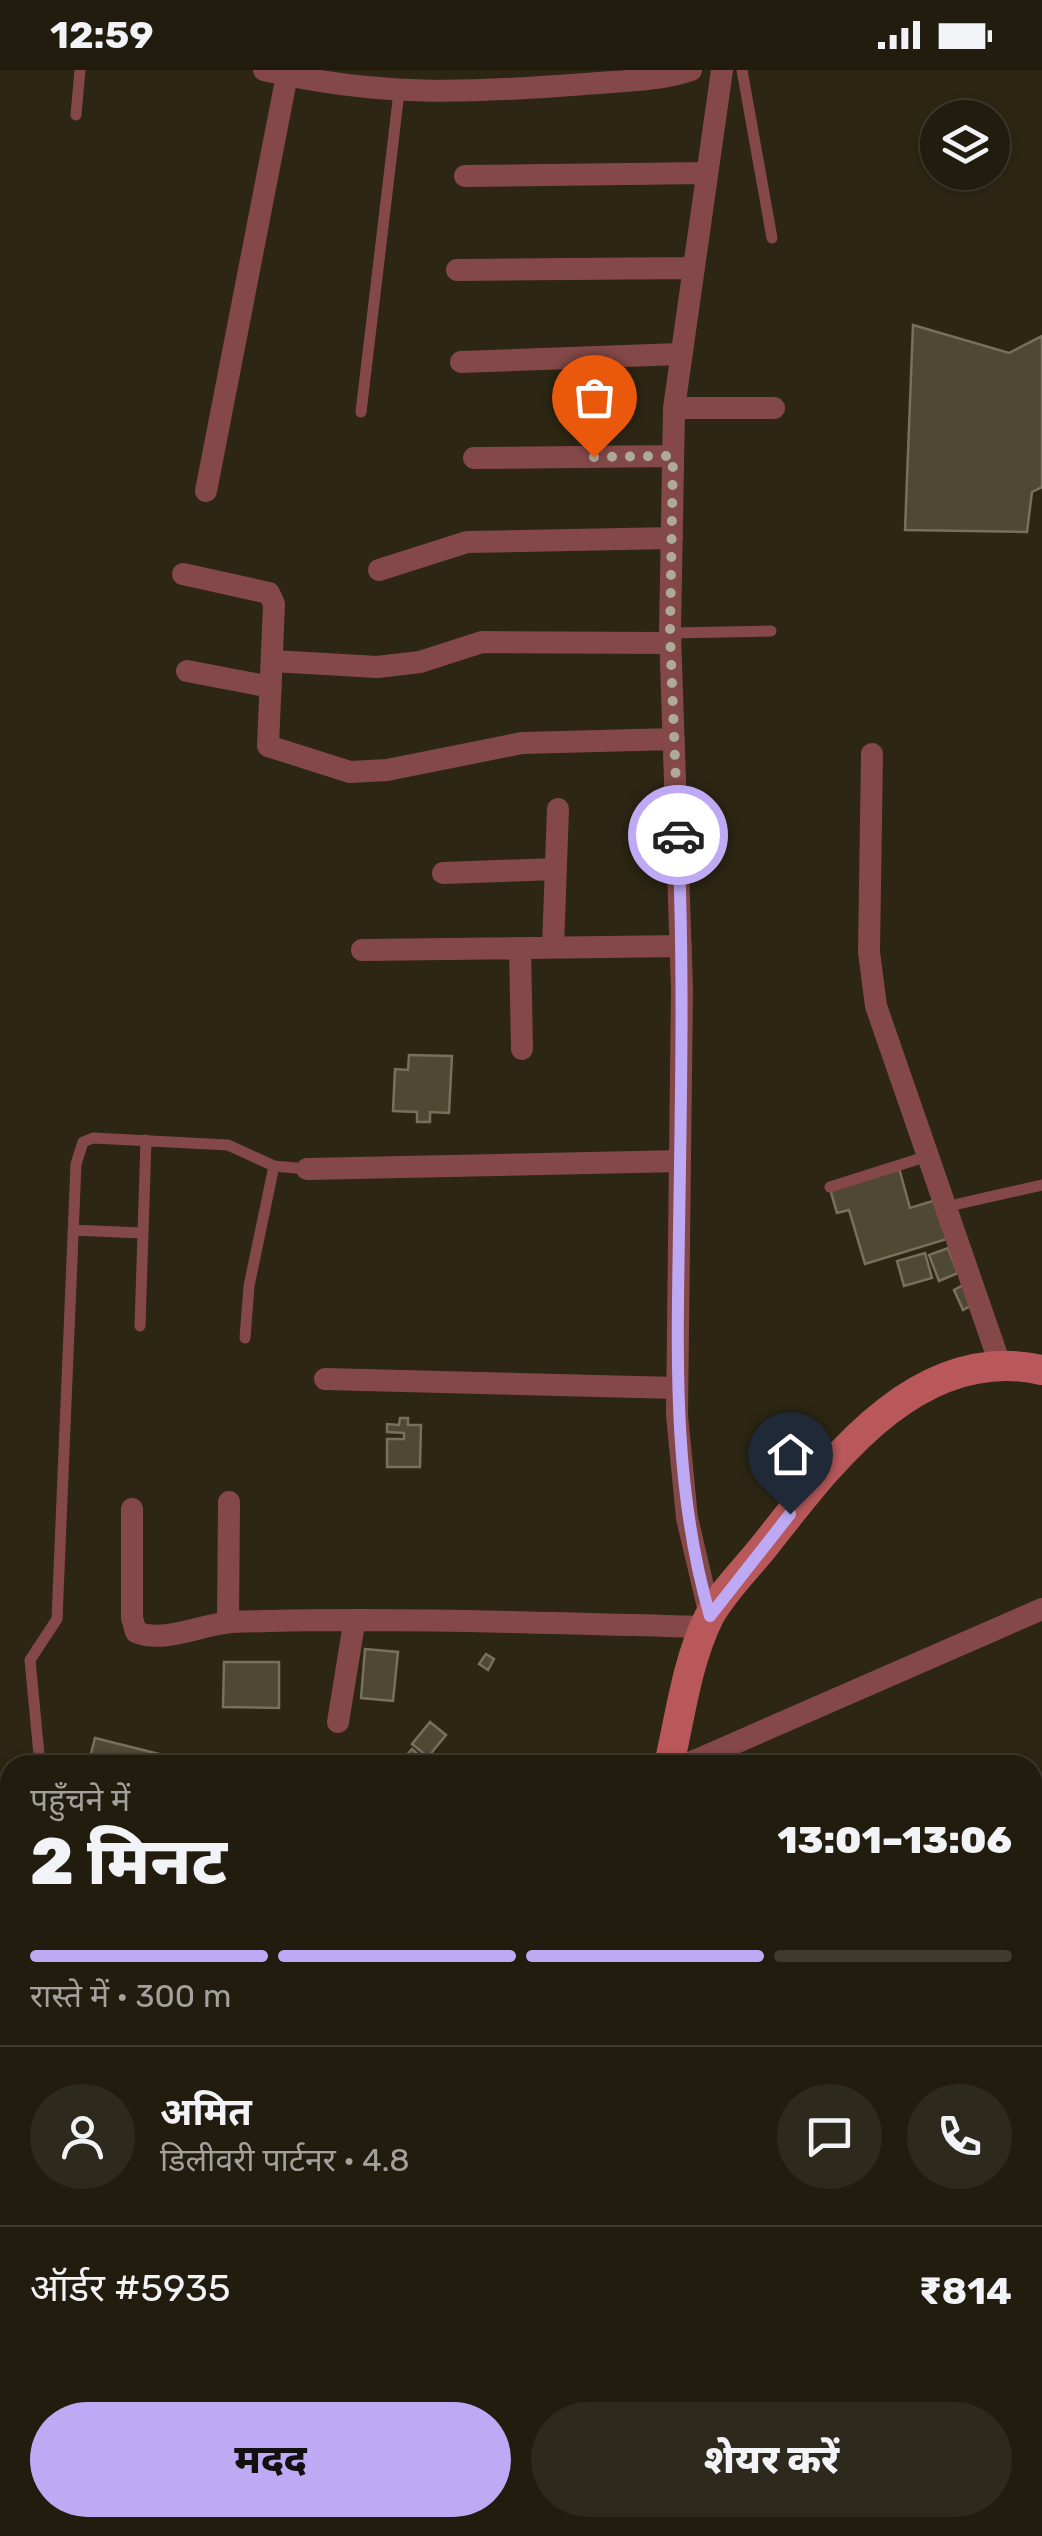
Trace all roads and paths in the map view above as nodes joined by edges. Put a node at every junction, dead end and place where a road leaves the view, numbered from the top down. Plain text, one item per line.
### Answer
1 (80, 70) edge
2 (691, 70) edge
3 (722, 70) edge
4 (742, 70) edge
5 (276, 73) edge
6 (399, 92) junction
7 (76, 115) dead end
8 (706, 172) junction
9 (465, 176) dead end
10 (772, 238) dead end
11 (692, 268) junction
12 (456, 270) dead end
13 (679, 354) junction
14 (461, 362) dead end
15 (674, 408) junction
16 (774, 408) dead end
17 (361, 412) dead end
18 (673, 456) junction
19 (474, 458) dead end
20 (206, 492) dead end
21 (672, 538) junction
22 (379, 570) dead end
23 (184, 574) dead end
24 (771, 631) dead end
25 (670, 638) junction
26 (273, 661) junction
27 (187, 671) dead end
28 (271, 687) junction
29 (674, 739) junction
30 (872, 754) dead end
31 (558, 809) dead end
32 (556, 869) junction
33 (442, 873) dead end
34 (681, 946) junction
35 (520, 948) junction
36 (553, 948) junction
37 (362, 950) dead end
38 (522, 1049) dead end
39 (146, 1140) junction
40 (928, 1156) junction
41 (680, 1161) junction
42 (274, 1166) junction
43 (307, 1170) joint
44 (1042, 1185) edge
45 (830, 1187) dead end
46 (945, 1206) junction
47 (73, 1230) junction
48 (141, 1232) junction
49 (140, 1326) dead end
50 (245, 1338) dead end
51 (1028, 1372) edge
52 (326, 1379) dead end
53 (677, 1388) junction
54 (228, 1502) dead end
55 (132, 1509) dead end
56 (1042, 1609) edge
57 (708, 1621) junction
58 (228, 1622) junction
59 (354, 1624) junction
60 (338, 1722) dead end
61 (39, 1755) edge
62 (672, 1755) edge
63 (709, 1755) edge

1 - 7 lane
2 - 6 street
3 - 8 street
4 - 10 lane
5 - 6 street
5 - 20 street
6 - 17 lane
8 - 9 street
8 - 11 street
11 - 12 street
11 - 13 street
13 - 14 street
13 - 15 street
15 - 16 street
15 - 18 street
18 - 19 street
18 - 21 street
21 - 22 street
21 - 25 street
23 - 26 street
24 - 25 lane
25 - 26 street
25 - 29 street
26 - 28 street
27 - 28 street
28 - 29 street
29 - 34 street
30 - 40 street
31 - 32 street
32 - 33 street
32 - 36 street
34 - 36 street
34 - 41 street
35 - 36 street
35 - 37 street
35 - 38 street
39 - 42 lane
39 - 47 lane
39 - 48 lane
40 - 45 lane
40 - 46 street
41 - 43 street
41 - 53 street
42 - 43 lane
42 - 50 lane
44 - 46 lane
46 - 51 street
47 - 48 lane
47 - 61 lane
48 - 49 lane
51 - 57 main road
52 - 53 street
53 - 57 street
54 - 58 street
55 - 58 street
56 - 63 street
57 - 59 street
57 - 62 main road
58 - 59 street
59 - 60 street

